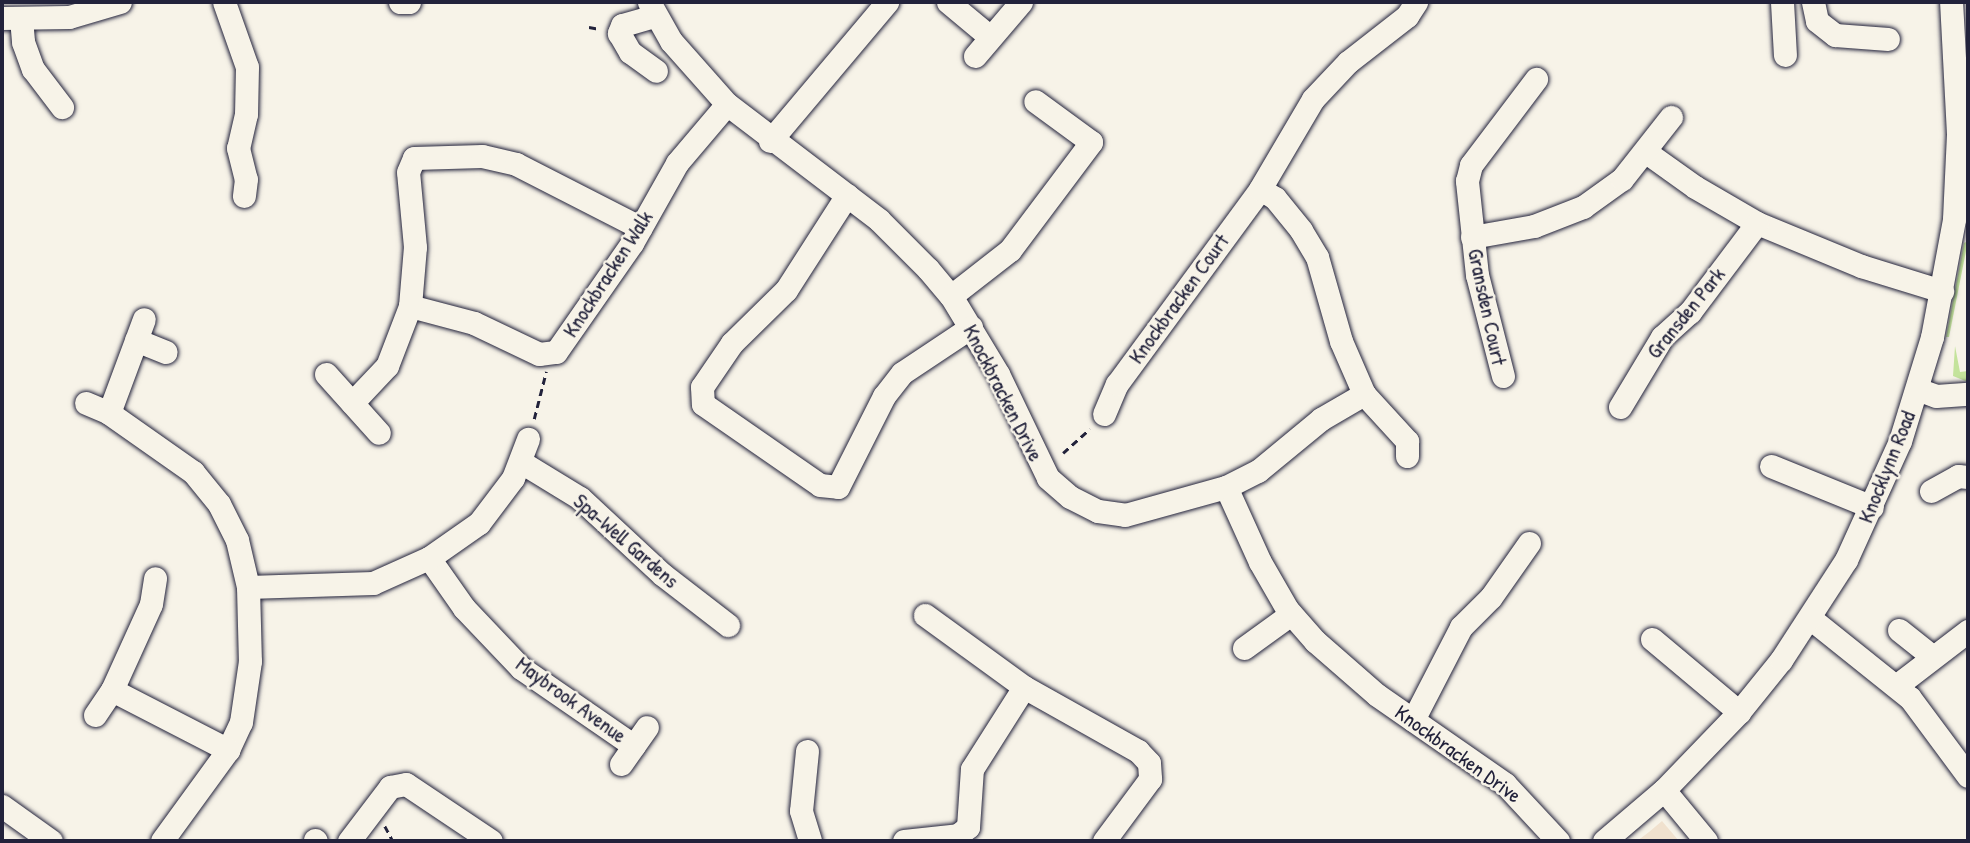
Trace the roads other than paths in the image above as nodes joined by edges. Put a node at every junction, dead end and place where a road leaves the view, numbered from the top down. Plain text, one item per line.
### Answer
1 (120, 2) edge
2 (225, 2) edge
3 (400, 2) edge
4 (409, 2) edge
5 (887, 2) edge
6 (948, 2) edge
7 (1021, 2) edge
8 (1416, 2) edge
9 (1782, 2) edge
10 (1951, 2) edge
11 (651, 9) edge
12 (1814, 9) edge
13 (11, 18) edge
14 (990, 37) junction
15 (1888, 38) dead end
16 (975, 56) dead end
17 (656, 71) dead end
18 (1536, 79) dead end
19 (1035, 101) dead end
20 (727, 104) junction
21 (62, 107) dead end
22 (1671, 117) dead end
23 (1963, 134) edge
24 (770, 141) junction
25 (1646, 152) junction
26 (1260, 189) junction
27 (847, 195) junction
28 (244, 196) dead end
29 (1961, 220) edge
30 (1757, 223) junction
31 (641, 228) junction
32 (1472, 237) junction
33 (1942, 291) junction
34 (951, 296) junction
35 (410, 306) junction
36 (971, 327) junction
37 (166, 352) dead end
38 (326, 374) dead end
39 (1503, 376) dead end
40 (1917, 389) junction
41 (1364, 394) junction
42 (1968, 394) edge
43 (86, 403) dead end
44 (352, 403) junction
45 (1620, 407) dead end
46 (109, 413) junction
47 (1098, 421) road end
48 (379, 433) dead end
49 (528, 439) road end
50 (1407, 456) dead end
51 (521, 462) junction
52 (1771, 466) dead end
53 (1968, 477) edge
54 (1226, 487) junction
55 (1931, 491) dead end
56 (1872, 507) junction
57 (1529, 543) dead end
58 (429, 558) junction
59 (155, 578) dead end
60 (248, 587) junction
61 (1291, 614) junction
62 (925, 615) dead end
63 (1810, 618) junction
64 (728, 625) dead end
65 (1899, 630) dead end
66 (1968, 631) edge
67 (1652, 639) dead end
68 (1244, 648) dead end
69 (1933, 657) junction
70 (1896, 686) junction
71 (1024, 687) junction
72 (112, 690) junction
73 (1740, 712) junction
74 (95, 715) dead end
75 (1413, 720) junction
76 (647, 727) dead end
77 (228, 750) junction
78 (807, 751) dead end
79 (1966, 769) edge
80 (1664, 790) junction
81 (2, 806) edge
82 (47, 840) edge
83 (162, 841) edge
84 (349, 841) edge
85 (491, 841) edge
86 (810, 841) edge
87 (904, 841) edge
88 (1104, 841) edge
89 (1558, 841) edge
90 (1604, 841) edge
91 (1706, 841) edge

1 - 13 street
2 - 28 street
3 - 4 street
5 - 24 street
6 - 14 street
7 - 14 street
8 - 26 street, Knockbracken Court
9 - 12 street
10 - 23 street, Knocklynn Road
11 - 17 street, Knockbracken Drive
11 - 20 street, Knockbracken Drive
12 - 15 street
13 - 21 street
14 - 16 street
18 - 32 street, Gransden Court
19 - 34 street
20 - 24 street, Knockbracken Drive
20 - 31 street, Knockbracken Walk
22 - 25 street, Gransden Court
23 - 29 street, Knocklynn Road
24 - 27 street, Knockbracken Drive
25 - 30 street
25 - 32 street, Gransden Court
26 - 41 street
26 - 47 street, Knockbracken Court
27 - 34 street, Knockbracken Drive
27 - 36 street
29 - 33 street, Knocklynn Road
30 - 33 street
30 - 45 street, Gransden Park
31 - 35 street, Knockbracken Walk
31 - 35 street
32 - 39 street, Gransden Court
33 - 40 street, Knocklynn Road
34 - 36 street, Knockbracken Drive
35 - 44 street
36 - 54 street, Knockbracken Drive
37 - 46 street
38 - 44 street
40 - 42 street
40 - 56 street, Knocklynn Road
41 - 50 street
41 - 54 street
43 - 46 street
44 - 48 street
46 - 60 street
49 - 51 street
51 - 58 street
51 - 64 street, Spa-Well Gardens
52 - 56 street
53 - 55 street
54 - 61 street, Knockbracken Drive
56 - 63 street, Knocklynn Road
57 - 75 street
58 - 60 street
58 - 76 street, Maybrook Avenue
59 - 72 street
60 - 77 street
61 - 68 street
61 - 75 street, Knockbracken Drive
62 - 71 street
63 - 70 street
63 - 73 street, Knocklynn Road
65 - 69 street
66 - 69 street
67 - 73 street
69 - 70 street
70 - 79 street
71 - 87 street
71 - 88 street
72 - 74 street
72 - 77 street
73 - 80 street, Knocklynn Road
75 - 89 street, Knockbracken Drive
77 - 83 street
78 - 86 street
80 - 90 street, Knocklynn Road
80 - 91 street
81 - 82 street
84 - 85 street

